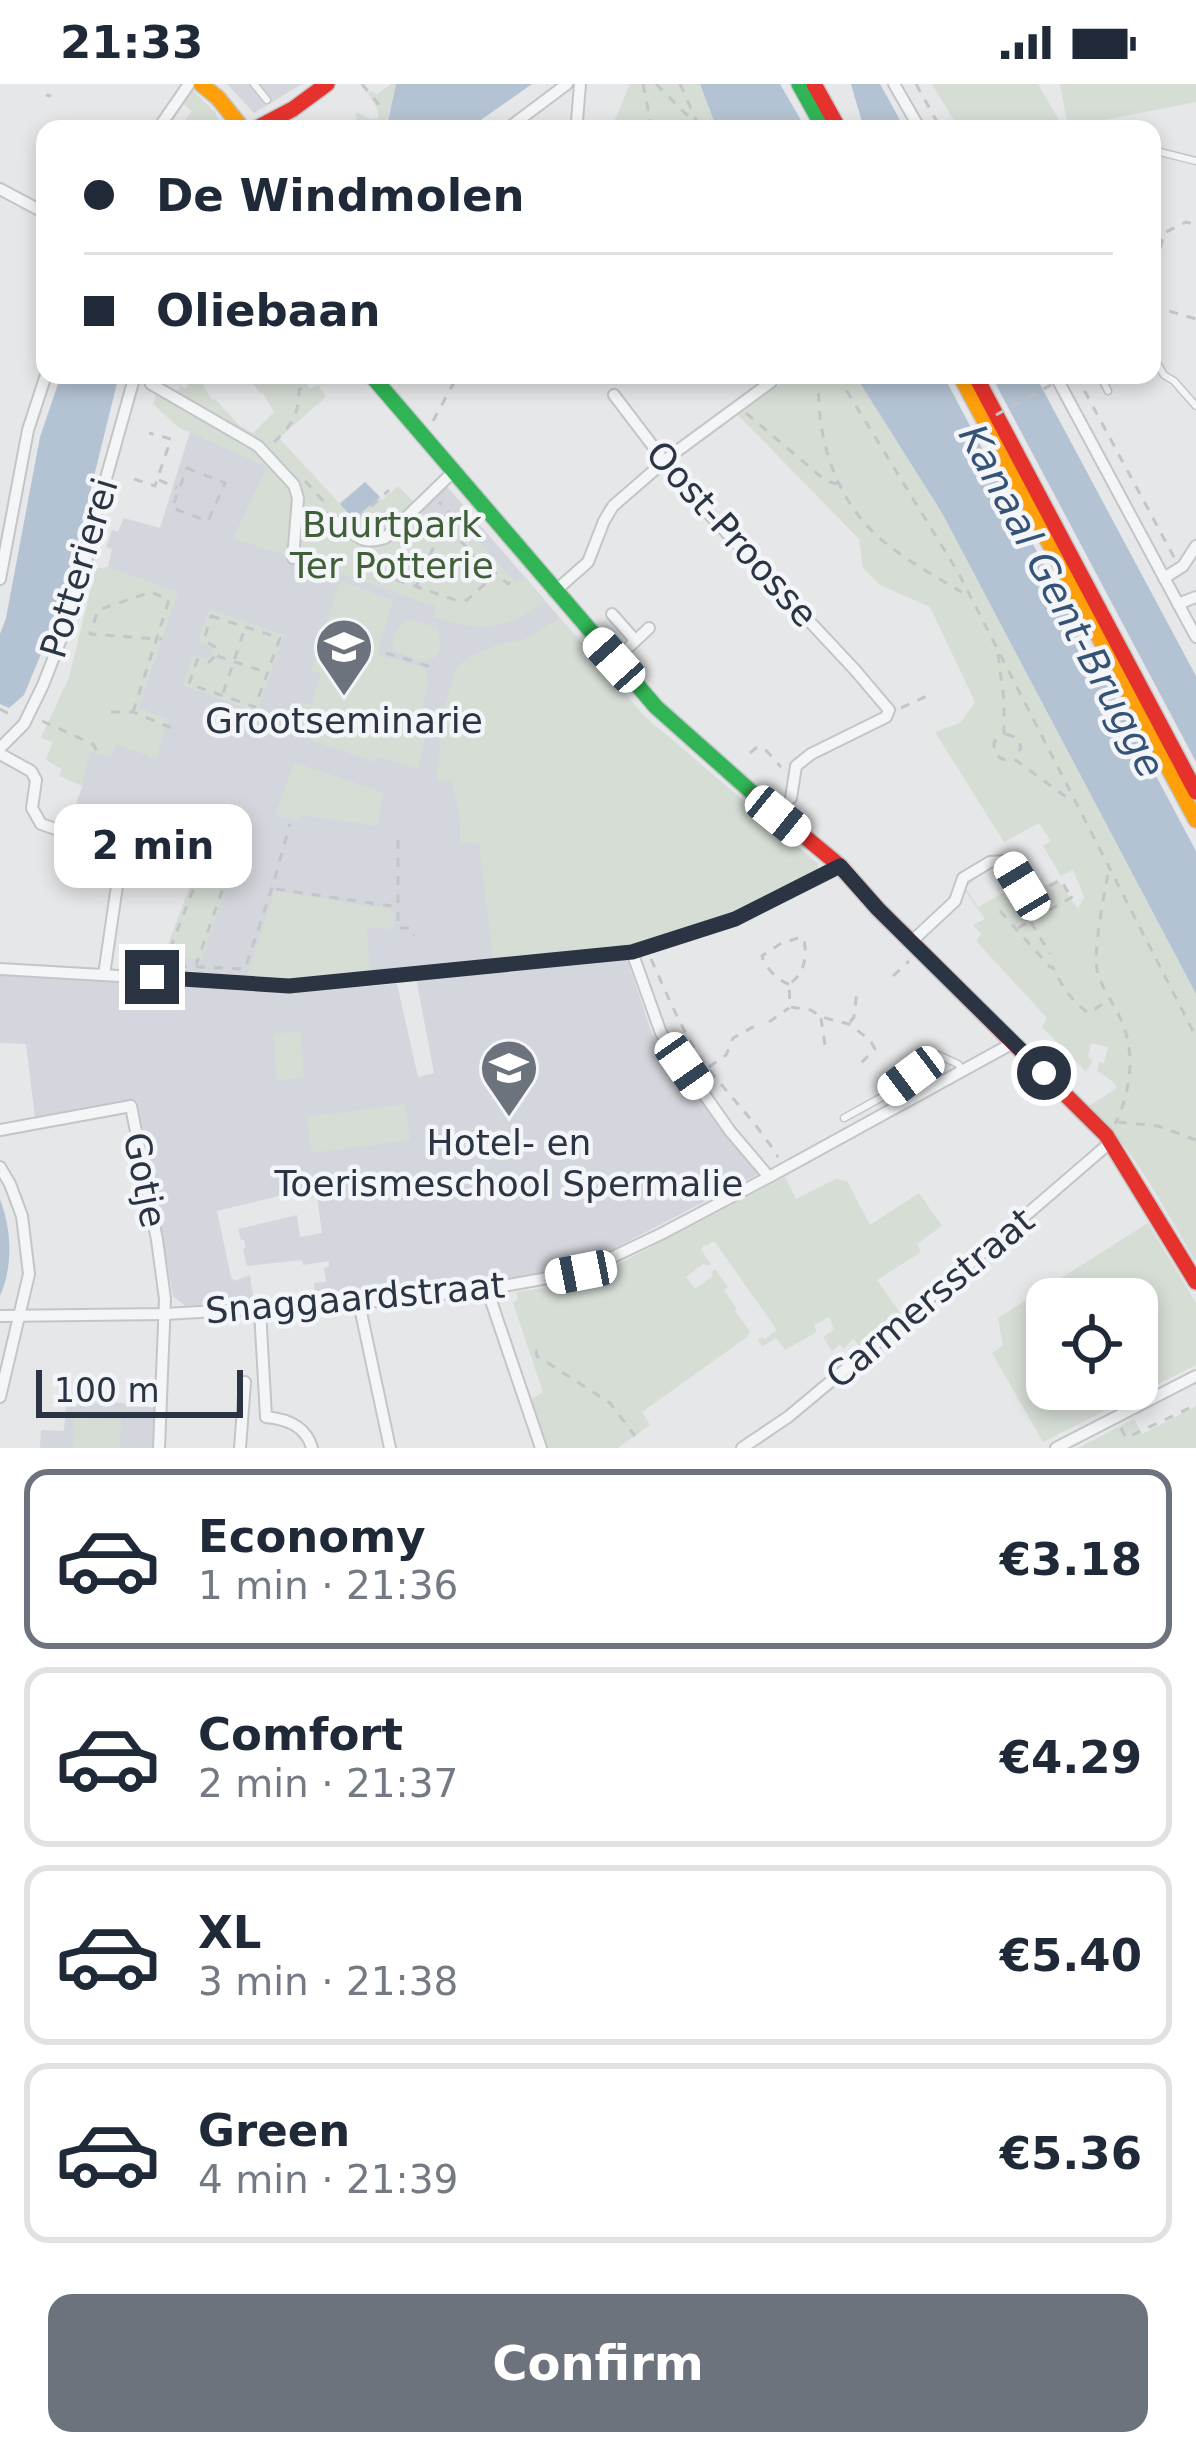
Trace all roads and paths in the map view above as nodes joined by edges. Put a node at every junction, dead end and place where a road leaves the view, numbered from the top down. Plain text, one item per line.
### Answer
1 (189, 84) edge
2 (201, 84) edge
3 (254, 84) edge
4 (327, 84) edge
5 (362, 84) edge
6 (567, 84) edge
7 (580, 84) edge
8 (643, 84) edge
9 (656, 84) edge
10 (680, 84) edge
11 (800, 84) edge
12 (814, 84) edge
13 (894, 84) edge
14 (916, 84) edge
15 (266, 100) dead end
16 (380, 106) dead end
17 (164, 120) edge
18 (236, 120) edge
19 (273, 120) edge
20 (519, 120) edge
21 (577, 120) edge
22 (650, 120) edge
23 (695, 120) joint
24 (819, 120) edge
25 (834, 120) edge
26 (915, 120) edge
27 (936, 120) edge
28 (1161, 152) edge
29 (1196, 160) edge
30 (0, 189) edge
31 (36, 208) edge
32 (1196, 225) edge
33 (1161, 242) edge
34 (1161, 309) edge
35 (1196, 319) edge
36 (1161, 370) edge
37 (43, 384) edge
38 (132, 384) edge
39 (303, 384) edge
40 (379, 384) edge
41 (453, 384) edge
42 (768, 384) edge
43 (819, 384) edge
44 (843, 384) edge
45 (965, 384) edge
46 (980, 384) edge
47 (1046, 384) edge
48 (1059, 384) edge
49 (1081, 384) edge
50 (1104, 384) edge
51 (151, 385) dead end
52 (1108, 391) dead end
53 (614, 395) dead end
54 (740, 405) junction
55 (1196, 406) edge
56 (996, 415) junction
57 (149, 433) dead end
58 (424, 438) junction
59 (263, 452) junction
60 (664, 464) junction
61 (453, 472) junction
62 (303, 478) dead end
63 (134, 479) dead end
64 (157, 480) junction
65 (839, 484) junction
66 (179, 489) junction
67 (389, 490) dead end
68 (433, 494) junction
69 (333, 512) dead end
70 (412, 513) junction
71 (297, 514) junction
72 (430, 530) junction
73 (441, 530) junction
74 (353, 534) junction
75 (368, 542) junction
76 (1196, 546) edge
77 (293, 558) dead end
78 (1180, 567) junction
79 (1164, 578) junction
80 (0, 579) edge
81 (489, 579) junction
82 (512, 580) dead end
83 (416, 586) junction
84 (554, 592) junction
85 (1196, 596) edge
86 (970, 597) junction
87 (1178, 604) junction
88 (612, 614) dead end
89 (245, 627) junction
90 (649, 628) dead end
91 (1196, 637) edge
92 (160, 639) junction
93 (625, 650) junction
94 (998, 652) junction
95 (386, 653) dead end
96 (215, 656) junction
97 (234, 662) junction
98 (438, 669) dead end
99 (267, 673) junction
100 (222, 695) junction
101 (927, 696) dead end
102 (0, 709) edge
103 (111, 712) dead end
104 (133, 712) junction
105 (889, 714) junction
106 (27, 720) junction
107 (174, 734) dead end
108 (1004, 734) junction
109 (0, 751) edge
110 (750, 754) dead end
111 (100, 757) dead end
112 (1014, 759) junction
113 (793, 783) junction
114 (1196, 792) edge
115 (791, 798) dead end
116 (1077, 803) junction
117 (1196, 820) edge
118 (290, 824) dead end
119 (398, 840) dead end
120 (840, 866) junction
121 (1110, 870) junction
122 (1022, 886) joint
123 (272, 889) junction
124 (1036, 894) dead end
125 (1018, 904) dead end
126 (398, 908) junction
127 (1000, 911) dead end
128 (1046, 912) junction
129 (1029, 921) junction
130 (1016, 929) junction
131 (414, 936) dead end
132 (915, 946) junction
133 (647, 947) junction
134 (632, 952) junction
135 (1050, 954) dead end
136 (164, 965) junction
137 (196, 967) junction
138 (0, 969) edge
139 (104, 975) junction
140 (893, 976) dead end
141 (152, 977) junction
142 (789, 984) junction
143 (857, 991) dead end
144 (1111, 1000) junction
145 (790, 1007) junction
146 (821, 1018) junction
147 (770, 1022) dead end
148 (849, 1024) junction
149 (755, 1026) dead end
150 (1196, 1037) edge
151 (1012, 1043) junction
152 (826, 1052) dead end
153 (858, 1066) dead end
154 (708, 1067) junction
155 (962, 1071) junction
156 (844, 1118) dead end
157 (0, 1130) edge
158 (1196, 1140) edge
159 (1112, 1142) junction
160 (0, 1167) edge
161 (785, 1169) junction
162 (769, 1178) junction
163 (1196, 1282) edge
164 (488, 1289) junction
165 (358, 1304) junction
166 (260, 1310) junction
167 (165, 1314) junction
168 (0, 1316) edge
169 (18, 1316) junction
170 (536, 1350) dead end
171 (1196, 1376) edge
172 (245, 1382) dead end
173 (0, 1397) edge
174 (1196, 1405) edge
175 (1120, 1426) dead end
176 (635, 1436) dead end
177 (159, 1448) edge
178 (240, 1448) edge
179 (312, 1448) edge
180 (390, 1448) edge
181 (541, 1448) edge
182 (742, 1448) edge
183 (1056, 1448) edge

1 - 17 street
2 - 18 street
3 - 15 lane
4 - 19 street
5 - 16 path
6 - 20 street
7 - 21 street
8 - 22 path
9 - 23 path
10 - 23 path
11 - 24 street
12 - 25 street
13 - 26 street
14 - 27 path
28 - 29 lane
30 - 31 street
32 - 33 path
34 - 35 path
36 - 55 lane
37 - 80 street
38 - 106 street, Potterierei
39 - 59 path
40 - 58 street
41 - 58 path
42 - 54 street
43 - 65 path
44 - 86 path
45 - 117 street
46 - 56 street
47 - 56 path, bridge
48 - 79 street
49 - 78 path
50 - 52 lane
51 - 59 street
53 - 60 street, Oost-Proosse
54 - 60 street
54 - 65 path
56 - 114 street
57 - 64 path
58 - 61 street
59 - 71 street
60 - 84 street
60 - 105 street, Oost-Proosse
61 - 68 street
61 - 84 street
62 - 69 path
63 - 64 path
64 - 66 path
65 - 86 path
66 - 66 path
67 - 74 path
68 - 70 street
68 - 72 path
70 - 72 path
70 - 75 street
71 - 74 street
71 - 77 street
72 - 73 path
73 - 81 path
73 - 83 path
74 - 75 street
75 - 83 path
76 - 78 street
78 - 79 street
79 - 87 street
81 - 82 path
81 - 83 path
84 - 93 street
85 - 87 street
86 - 94 path
87 - 91 street
88 - 93 street
89 - 96 path
89 - 97 path
89 - 99 path
90 - 93 street
92 - 92 path
92 - 104 path
93 - 120 street
94 - 108 path
94 - 116 path
95 - 98 path
96 - 97 path
96 - 100 path
97 - 99 path
97 - 100 path
99 - 100 path
101 - 105 path
102 - 106 path
103 - 104 path
104 - 107 path
105 - 113 street
106 - 109 street, Potterierei
106 - 111 path
108 - 112 path
108 - 112 path
109 - 139 street
110 - 113 path
112 - 116 path
113 - 115 street
116 - 121 path
118 - 123 path
119 - 126 path
120 - 132 street
120 - 133 street
121 - 144 path
121 - 150 path
122 - 128 path
122 - 132 street
123 - 126 path
123 - 137 path
124 - 128 path
125 - 129 path
126 - 131 path
127 - 130 path
128 - 129 path
129 - 130 path
129 - 135 path
130 - 144 path
132 - 140 path
132 - 151 street
133 - 134 street
133 - 154 path
134 - 141 street
134 - 162 street
136 - 137 path
136 - 137 path
136 - 141 path
138 - 139 street
139 - 141 street
142 - 142 path
142 - 145 path
143 - 148 path
144 - 158 path
145 - 146 path
145 - 147 path
146 - 148 path
146 - 152 path
148 - 153 path
149 - 154 path
151 - 155 street, Snaggaardstraat
151 - 159 street
154 - 161 path
155 - 156 lane
155 - 161 street, Snaggaardstraat
157 - 167 street, Gotje
159 - 163 street
159 - 182 street, Carmersstraat
160 - 169 street
161 - 162 street, Snaggaardstraat
162 - 164 street, Snaggaardstraat
164 - 165 street, Snaggaardstraat
164 - 181 street
165 - 166 street, Snaggaardstraat
165 - 180 street
166 - 167 street, Snaggaardstraat
166 - 179 street
167 - 169 street, Snaggaardstraat
167 - 177 street
168 - 169 street, Snaggaardstraat
169 - 173 street
170 - 176 path
171 - 183 street
172 - 178 street
174 - 175 path

